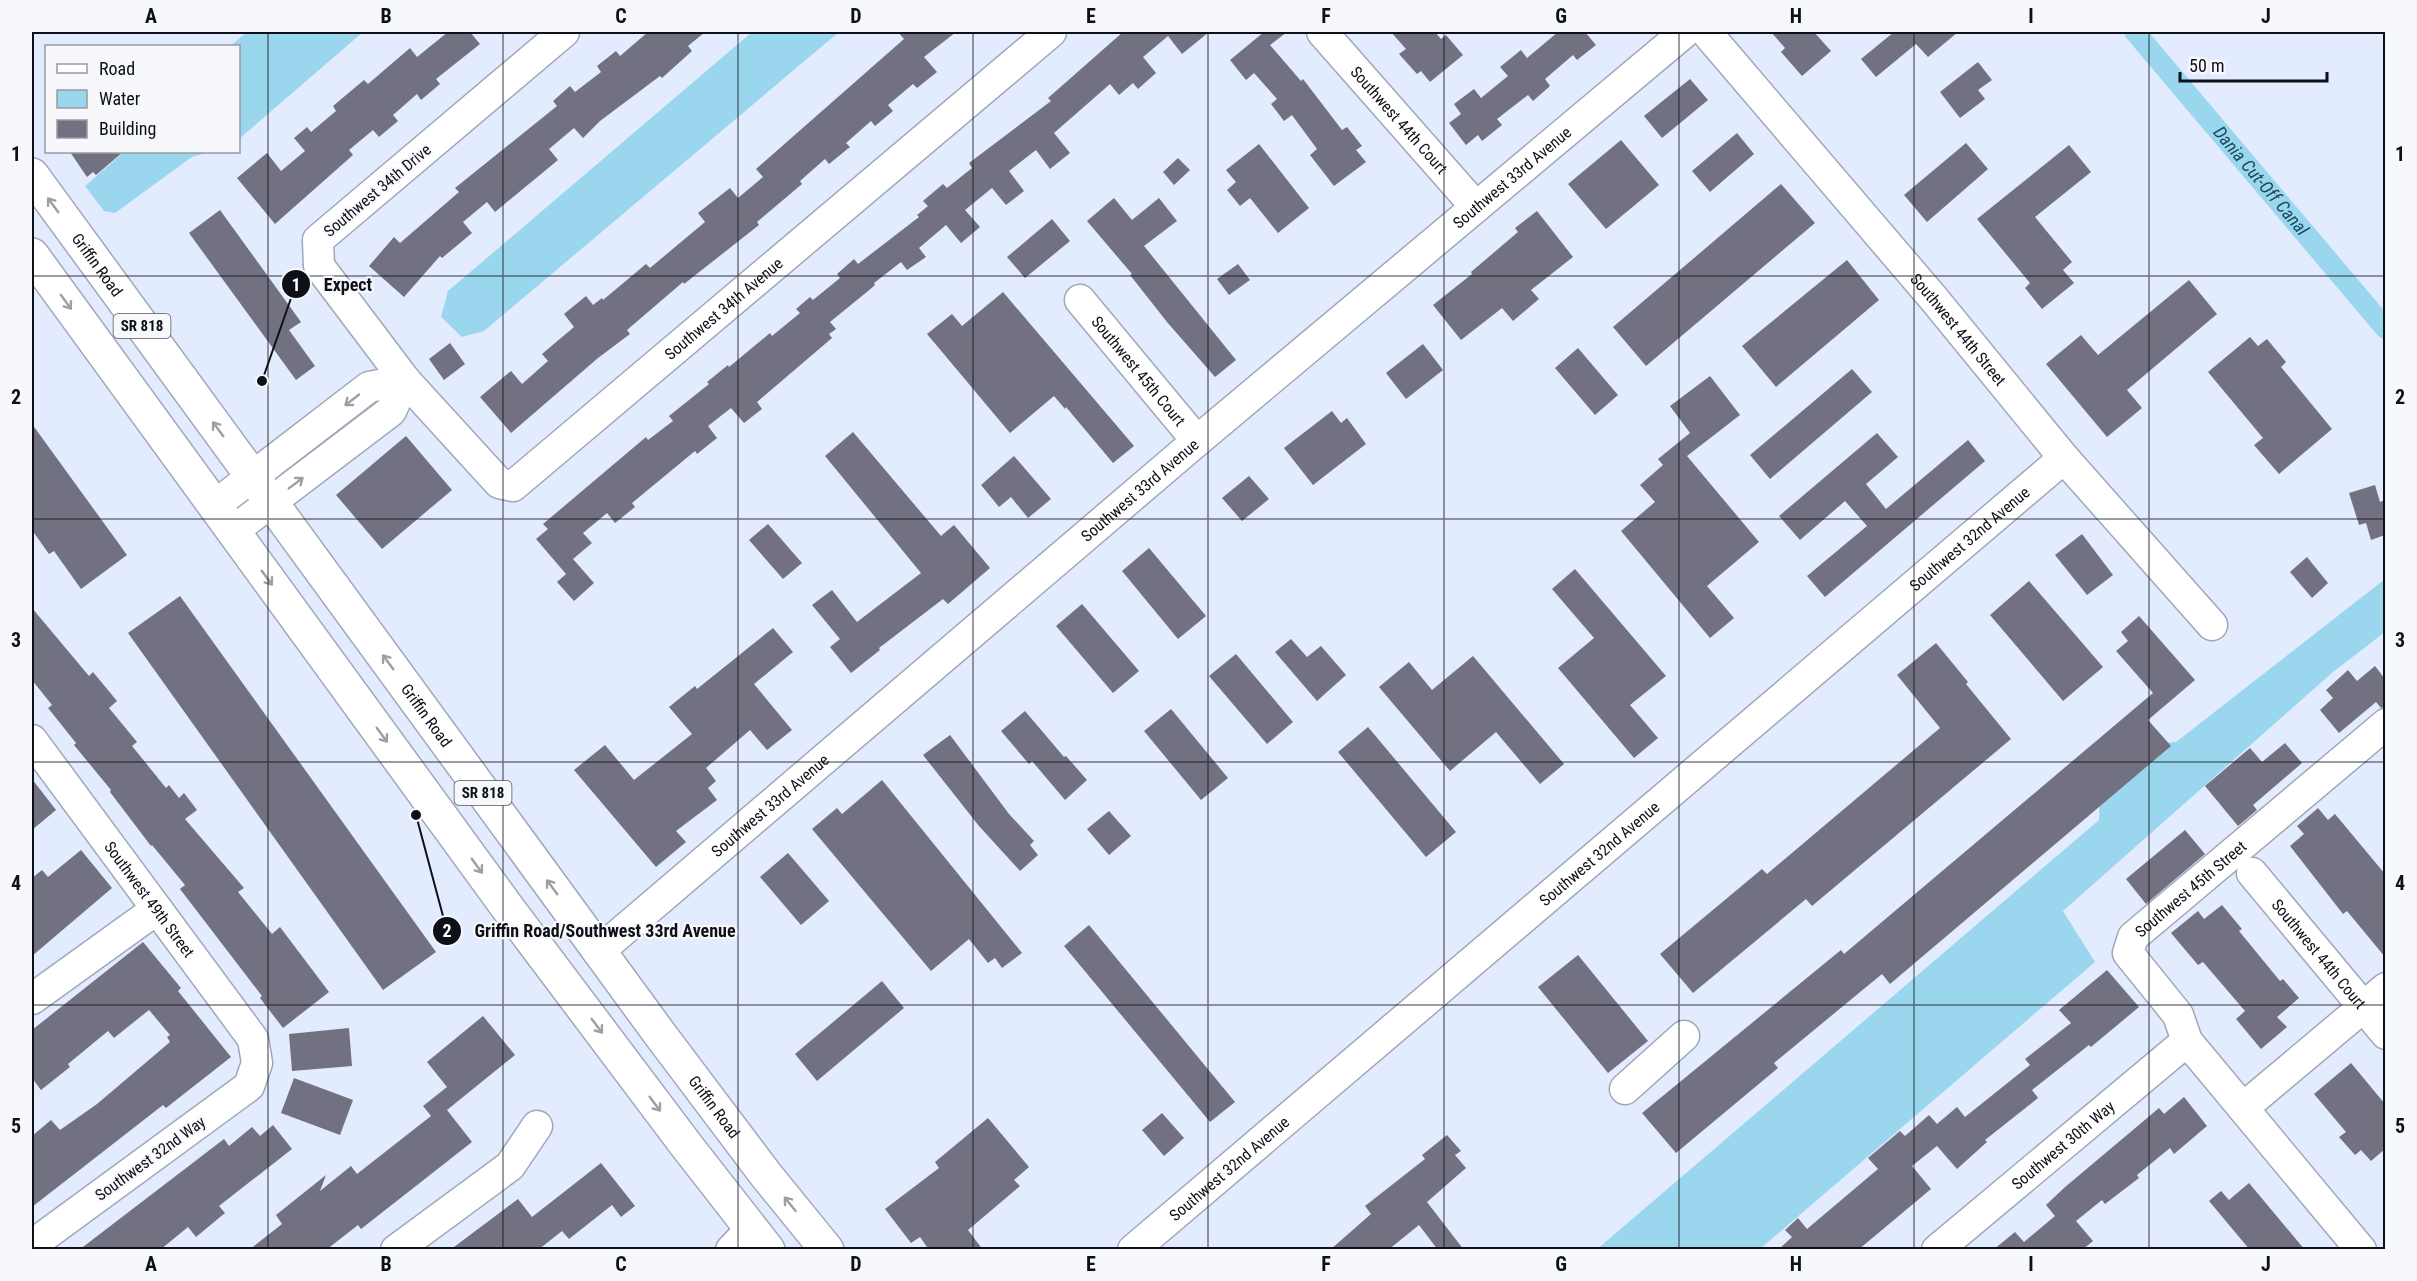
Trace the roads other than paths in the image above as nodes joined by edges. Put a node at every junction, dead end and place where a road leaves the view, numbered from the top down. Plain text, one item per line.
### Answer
1 (564, 32) edge
2 (1051, 32) edge
3 (1322, 32) edge
4 (1685, 32) edge
5 (1706, 32) edge
6 (32, 175) edge
7 (1476, 207) junction
8 (32, 255) edge
9 (1080, 300) dead end
10 (405, 380) junction
11 (1197, 441) junction
12 (2064, 458) junction
13 (261, 490) junction
14 (224, 518) junction
15 (2212, 625) dead end
16 (2385, 724) edge
17 (32, 740) edge
18 (2252, 873) dead end
19 (507, 907) junction
20 (157, 909) junction
21 (598, 952) junction
22 (574, 996) junction
23 (2374, 998) edge
24 (32, 999) edge
25 (658, 1033) junction
26 (2385, 1034) edge
27 (1684, 1036) dead end
28 (2187, 1041) junction
29 (257, 1063) joint
30 (1625, 1089) dead end
31 (2243, 1108) junction
32 (537, 1126) dead end
33 (750, 1243) edge
34 (32, 1245) edge
35 (1140, 1247) edge
36 (396, 1250) edge
37 (827, 1250) edge
38 (1937, 1250) edge
39 (2361, 1250) edge

1 - 10 street, Southwest 34th Drive
2 - 10 street, Southwest 34th Avenue
3 - 7 street, Southwest 44th Court
4 - 7 street, Southwest 33rd Avenue
5 - 12 street, Southwest 44th Street
13 -> 6 main road, Griffin Road / SR 818
7 - 11 street, Southwest 33rd Avenue
8 -> 14 main road, SR 818
9 - 11 street, Southwest 45th Court
10 - 13 street
11 - 21 street, Southwest 33rd Avenue
12 - 15 street, Southwest 44th Street
12 - 35 street, Southwest 32nd Avenue
13 - 14 street
21 -> 13 main road, Griffin Road / SR 818
14 -> 19 main road, SR 818
16 - 28 street, Southwest 45th Street
17 - 20 street, Southwest 49th Street
18 - 23 street, Southwest 44th Court
19 - 21 main road
19 - 22 main road, SR 818
20 - 24 street
20 - 29 street, Southwest 49th Street
21 - 25 main road, Griffin Road / SR 818
22 - 25 main road
22 -> 33 main road, SR 818
23 - 26 street, Southwest 44th Court
23 - 31 street
37 -> 25 main road, Griffin Road / SR 818
27 - 30 street
28 - 31 street, Southwest 45th Street
28 - 38 street, Southwest 30th Way
29 - 34 street, Southwest 32nd Way
31 - 39 street, Southwest 45th Street
32 - 36 street

